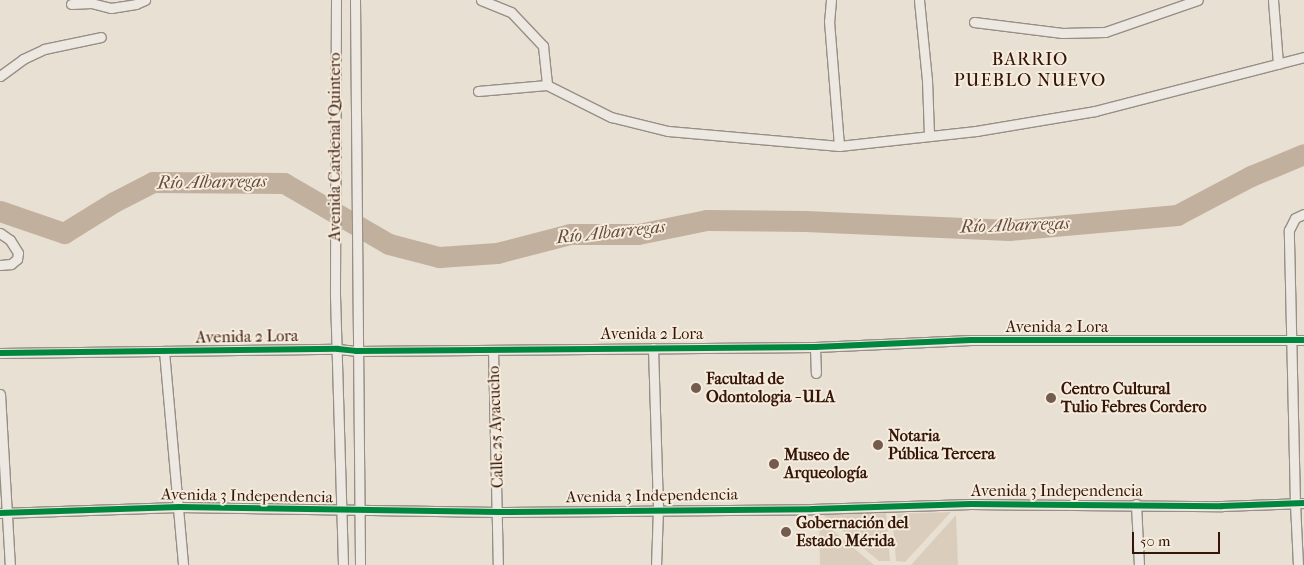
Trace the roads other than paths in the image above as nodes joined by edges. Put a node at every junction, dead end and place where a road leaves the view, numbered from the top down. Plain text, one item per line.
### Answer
1 (145, 0) edge
2 (336, 0) edge
3 (481, 0) edge
4 (831, 0) edge
5 (919, 0) edge
6 (1198, 0) edge
7 (1273, 0) edge
8 (71, 4) dead end
9 (355, 4) edge
10 (974, 22) dead end
11 (101, 37) dead end
12 (1304, 57) edge
13 (1278, 64) junction
14 (0, 76) edge
15 (547, 86) junction
16 (478, 91) dead end
17 (929, 135) junction
18 (839, 146) junction
19 (1304, 214) edge
20 (0, 233) edge
21 (0, 265) edge
22 (1293, 340) junction
23 (1304, 340) edge
24 (815, 347) junction
25 (653, 348) junction
26 (338, 349) junction
27 (493, 350) junction
28 (356, 351) junction
29 (164, 352) junction
30 (0, 353) edge
31 (816, 373) dead end
32 (0, 394) edge
33 (1, 434) edge
34 (1299, 503) edge
35 (1136, 504) junction
36 (179, 507) junction
37 (658, 508) junction
38 (343, 511) junction
39 (359, 511) junction
40 (499, 512) junction
41 (4, 513) edge
42 (10, 565) edge
43 (183, 565) edge
44 (344, 565) edge
45 (360, 565) edge
46 (498, 565) edge
47 (656, 565) edge
48 (1139, 565) edge
49 (1298, 565) edge

1 - 8 street
2 - 26 street, Avenida Cardenal Quintero
3 - 15 street
4 - 18 street
5 - 17 street
6 - 10 street
7 - 13 street
9 - 28 street, Avenida Cardenal Quintero
11 - 14 street
12 - 13 street
13 - 17 street
15 - 16 street
15 - 18 street
17 - 18 street
19 - 22 street
20 - 21 street
22 - 23 street, Avenida 2 Lora
22 - 24 street, Avenida 2 Lora
22 - 34 street
24 - 25 street, Avenida 2 Lora
24 - 31 street
25 - 27 street, Avenida 2 Lora
25 - 37 street
26 - 28 street, Avenida 2 Lora
26 - 29 street, Avenida 2 Lora
26 - 38 street, Avenida Cardenal Quintero
27 - 28 street, Avenida 2 Lora
27 - 40 street, Calle 25 Ayacucho
28 - 39 street, Avenida Cardenal Quintero
29 - 30 street, Avenida 2 Lora
29 - 36 street
32 - 33 street
33 - 41 street
34 - 35 street, Avenida 3 Independencia
34 - 49 street
35 - 37 street, Avenida 3 Independencia
35 - 48 street
36 - 38 street, Avenida 3 Independencia
36 - 41 street, Avenida 3 Independencia
36 - 43 street
37 - 40 street, Avenida 3 Independencia
37 - 47 street
38 - 39 street, Avenida 3 Independencia
38 - 44 street, Avenida Cardenal Quintero
39 - 40 street, Avenida 3 Independencia
39 - 45 street, Avenida Cardenal Quintero
40 - 46 street, Calle 25 Ayacucho
41 - 42 street

